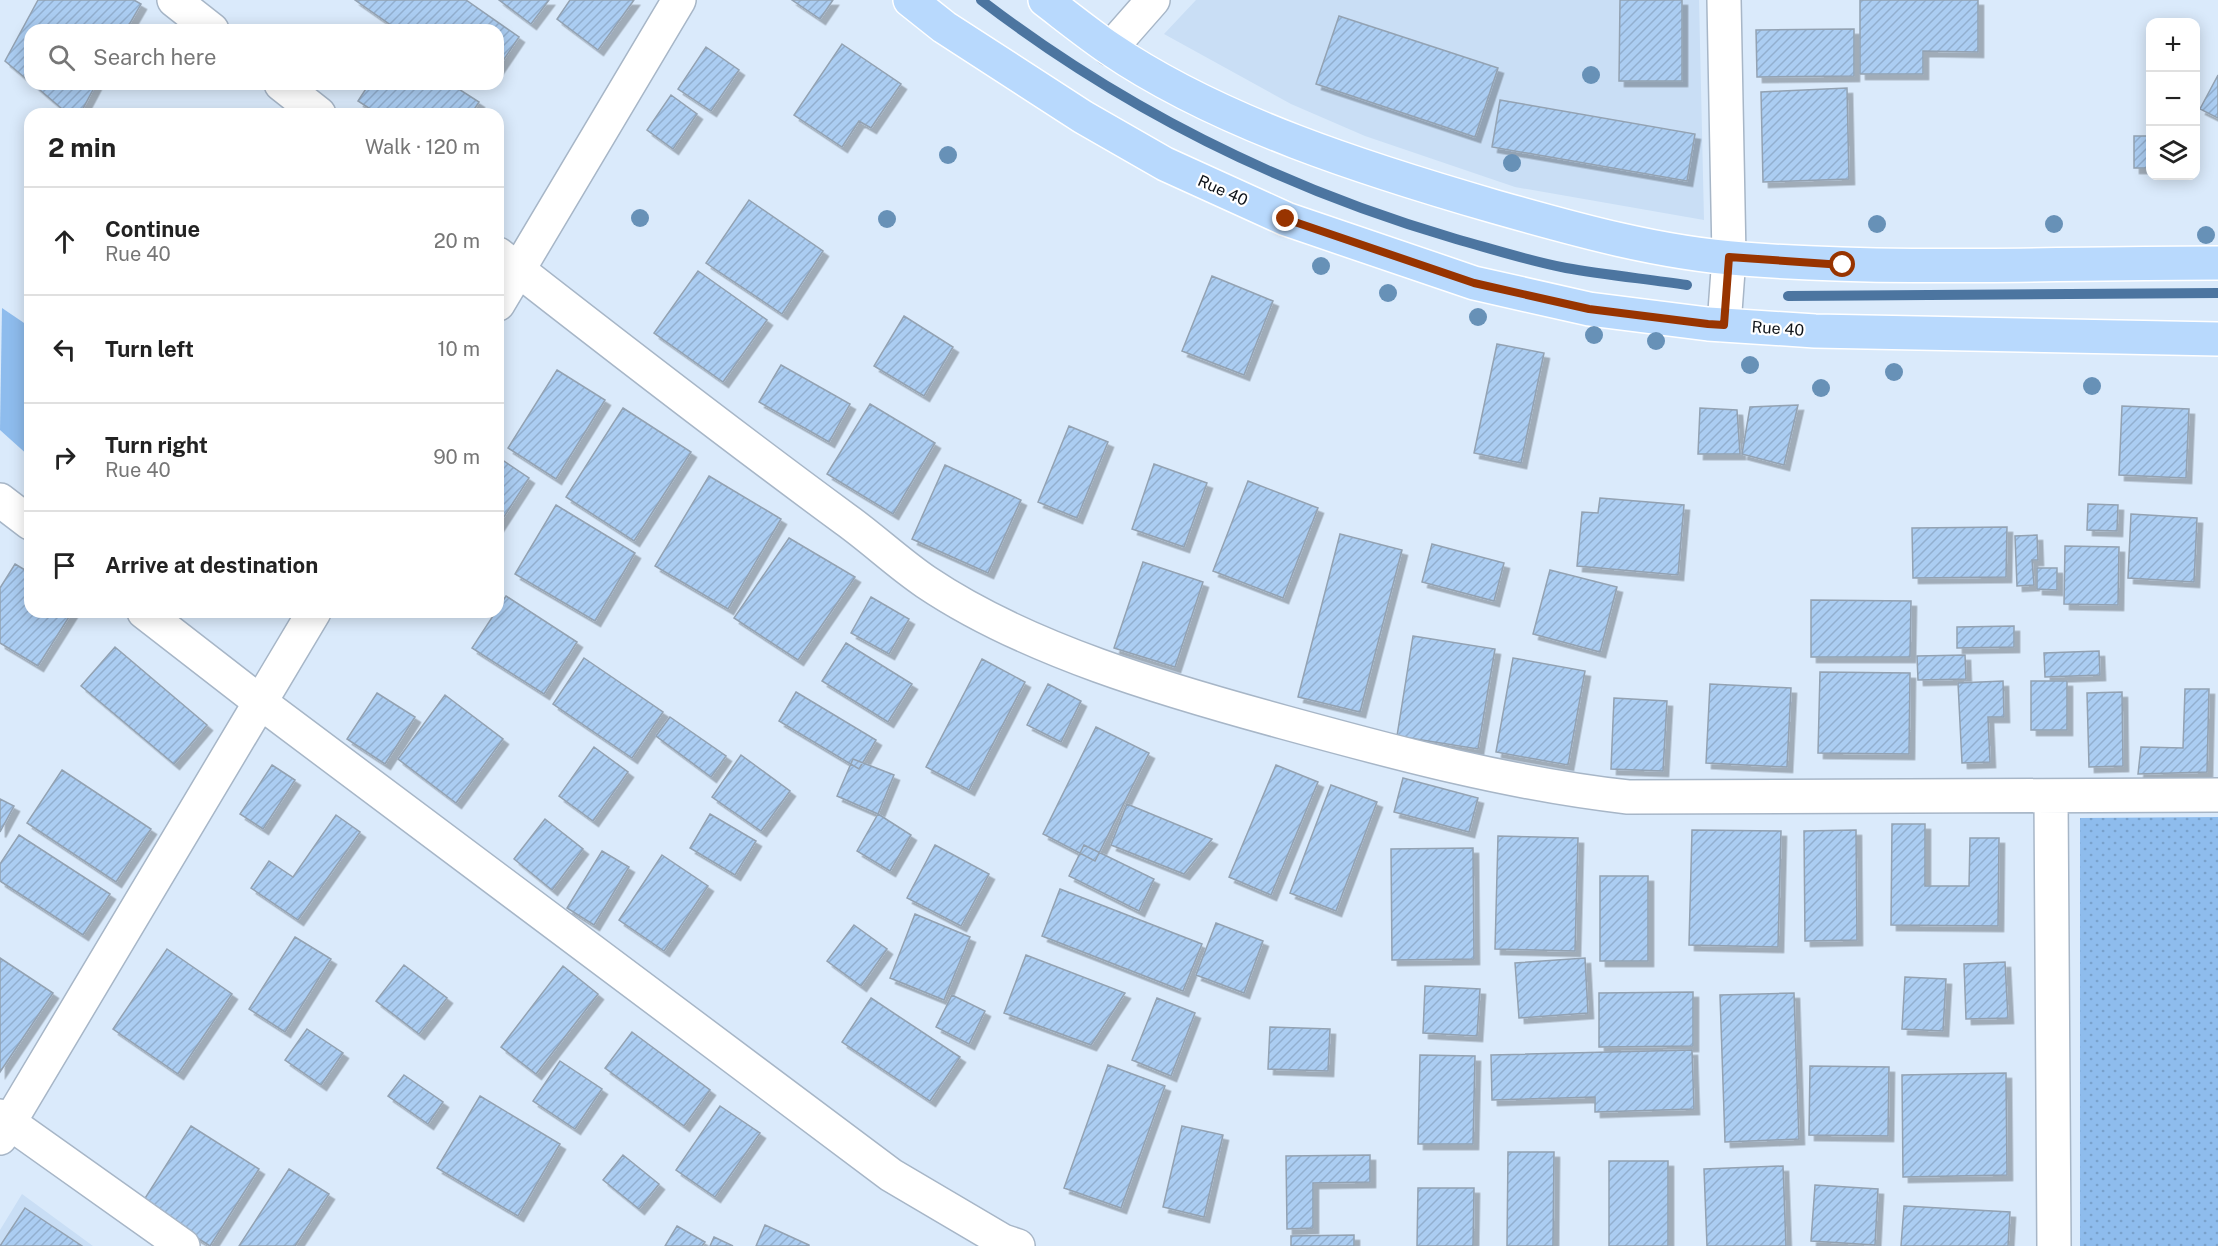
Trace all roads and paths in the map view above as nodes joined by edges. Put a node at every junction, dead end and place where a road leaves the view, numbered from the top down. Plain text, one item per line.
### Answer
1 (174, 0) edge
2 (679, 0) edge
3 (909, 0) edge
4 (1045, 0) edge
5 (1153, 0) edge
6 (1724, 0) edge
7 (204, 24) edge
8 (1110, 49) junction
9 (289, 90) edge
10 (311, 108) edge
11 (1729, 257) junction
12 (508, 262) edge
13 (2218, 263) edge
14 (504, 279) edge
15 (1724, 325) junction
16 (2218, 339) edge
17 (0, 500) edge
18 (24, 518) edge
19 (152, 618) edge
20 (310, 618) edge
21 (260, 702) junction
22 (2218, 795) edge
23 (2051, 798) junction
24 (3, 1126) edge
25 (183, 1246) edge
26 (1018, 1246) edge
27 (2054, 1246) edge

1 - 7 street
2 - 12 street
3 - 15 main road, Rue 40
4 - 8 main road
5 - 8 street
6 - 11 street
8 - 11 main road
9 - 10 street
11 - 13 main road
11 - 15 street
12 - 14 street
12 - 23 street
15 - 16 main road, Rue 40
17 - 18 street
19 - 21 street
20 - 21 street
21 - 24 street
21 - 26 street
22 - 23 street
23 - 27 street
24 - 25 street

